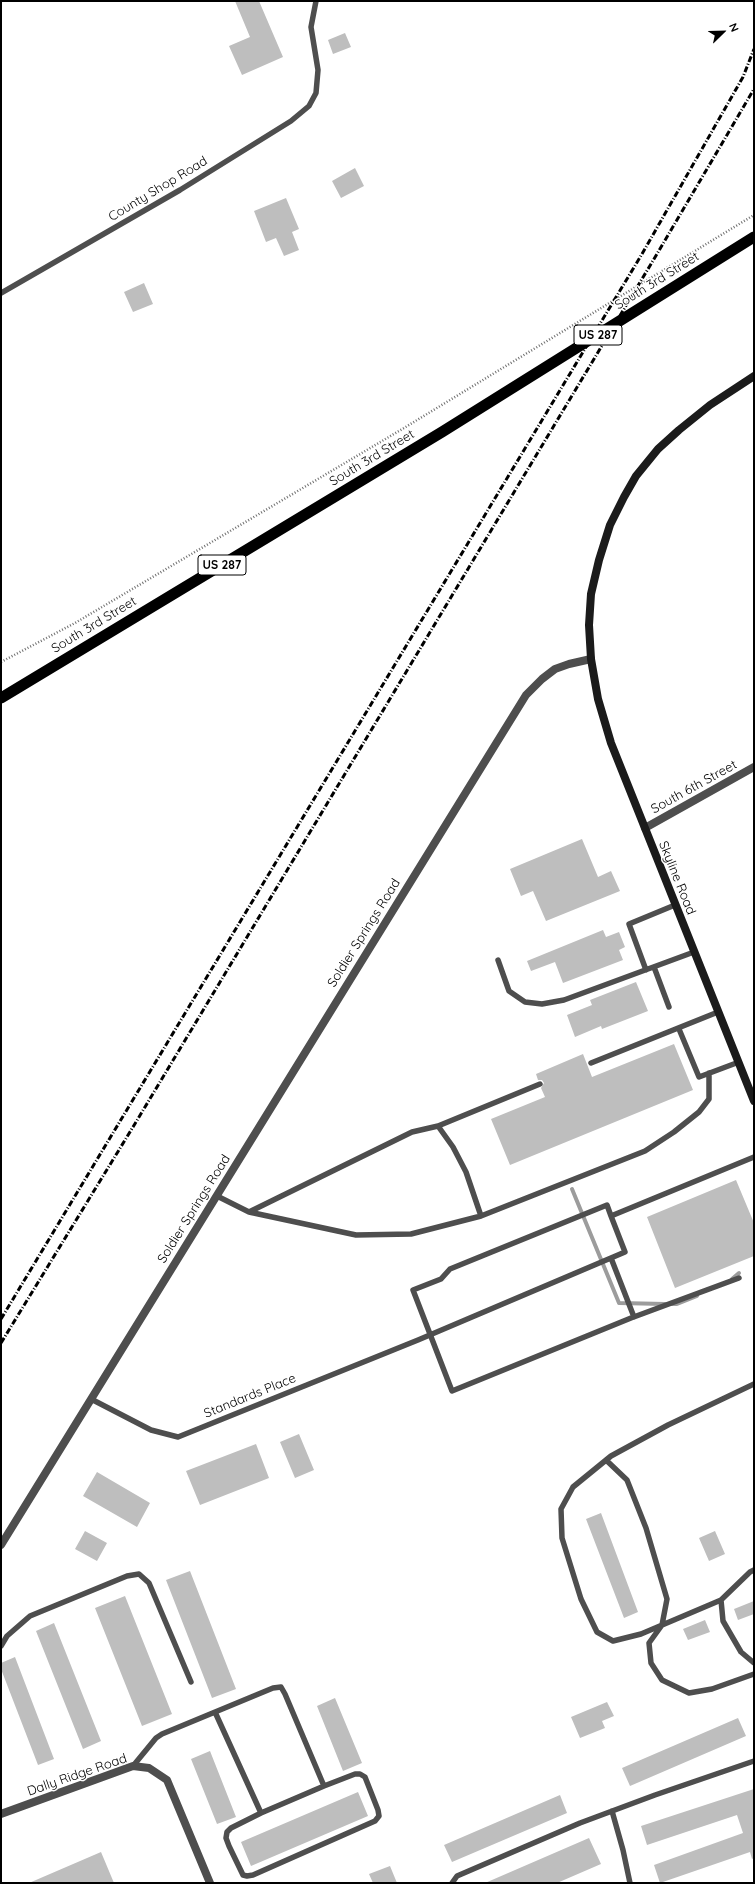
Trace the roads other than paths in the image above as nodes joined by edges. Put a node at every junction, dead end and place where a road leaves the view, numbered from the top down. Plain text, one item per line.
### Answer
1 (316, 1) edge
2 (753, 238) edge
3 (1, 293) edge
4 (754, 376) edge
5 (591, 659) junction
6 (1, 698) edge
7 (754, 767) edge
8 (645, 828) junction
9 (675, 905) junction
10 (694, 952) junction
11 (498, 960) dead end
12 (654, 967) junction
13 (646, 970) junction
14 (669, 1008) dead end
15 (718, 1012) junction
16 (679, 1029) junction
17 (738, 1062) junction
18 (591, 1063) dead end
19 (709, 1073) junction
20 (540, 1084) dead end
21 (754, 1101) edge
22 (438, 1126) junction
23 (754, 1157) edge
24 (217, 1196) junction
25 (249, 1212) junction
26 (481, 1216) junction
27 (611, 1216) junction
28 (611, 1258) junction
29 (739, 1278) dead end
30 (634, 1317) junction
31 (430, 1335) junction
32 (754, 1384) edge
33 (91, 1399) junction
34 (606, 1460) junction
35 (1, 1545) edge
36 (754, 1570) edge
37 (721, 1600) junction
38 (662, 1625) junction
39 (1, 1646) edge
40 (754, 1662) edge
41 (754, 1674) edge
42 (191, 1682) dead end
43 (215, 1712) junction
44 (754, 1761) edge
45 (133, 1766) junction
46 (324, 1786) junction
47 (612, 1811) junction
48 (261, 1813) junction
49 (1, 1814) edge
50 (210, 1883) edge
51 (452, 1883) edge
52 (630, 1883) edge

1 - 3 lane, County Shop Road
2 - 6 highway, South 3rd Street / US 287
4 - 5 main road
5 - 8 main road, Skyline Road
5 - 24 street, Soldier Springs Road
7 - 8 street, South 6th Street
8 - 9 main road, Skyline Road
9 - 10 main road, Skyline Road
9 - 13 lane
10 - 12 lane
10 - 15 main road, Skyline Road
11 - 13 lane
12 - 13 lane
12 - 14 lane
15 - 16 lane
15 - 17 main road, Skyline Road
16 - 18 lane
16 - 19 lane
17 - 19 lane
17 - 21 main road, Skyline Road
19 - 26 lane
20 - 22 lane
22 - 25 lane
22 - 26 lane
23 - 27 lane
24 - 25 lane
24 - 33 street, Soldier Springs Road
25 - 26 lane
27 - 28 lane, Standards Place
27 - 31 lane
28 - 30 lane
28 - 31 lane, Standards Place
29 - 30 lane
30 - 31 lane
31 - 33 lane, Standards Place
32 - 34 lane
33 - 35 street, Soldier Springs Road
34 - 38 lane
34 - 38 lane
36 - 37 lane
37 - 38 lane
37 - 40 lane
38 - 41 lane
39 - 42 lane
43 - 45 lane
43 - 46 lane
43 - 48 lane
44 - 47 lane
45 - 49 street, Dally Ridge Road
45 - 50 street, Dally Ridge Road
46 - 48 lane
46 - 48 lane
47 - 51 lane
47 - 52 lane

